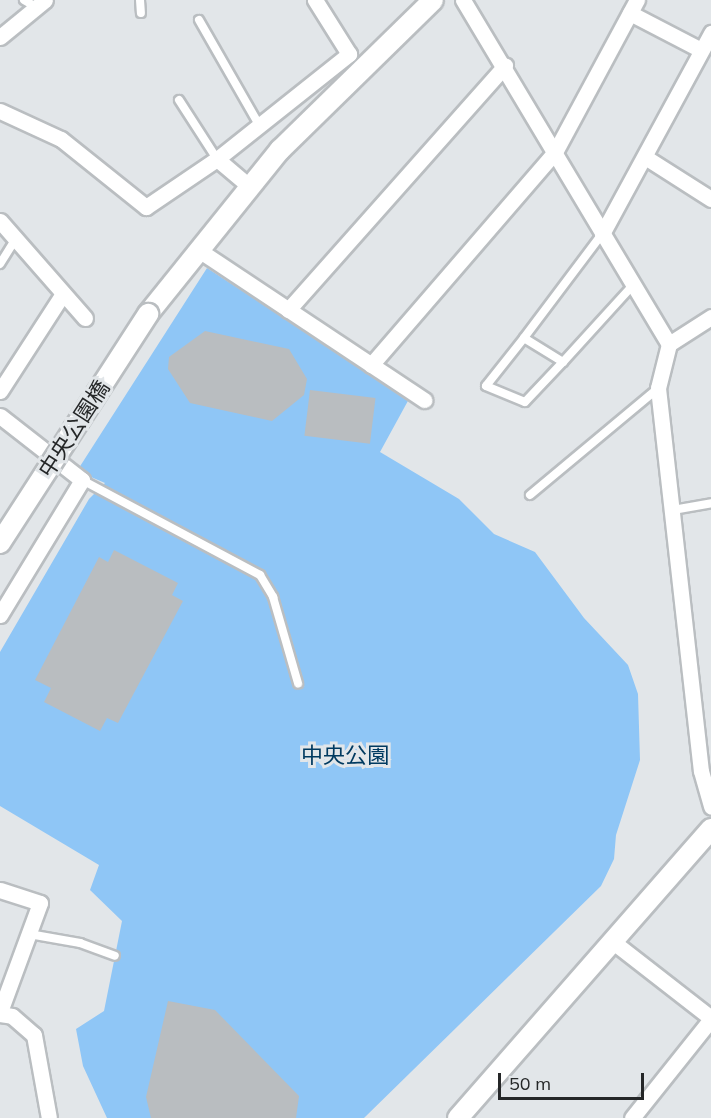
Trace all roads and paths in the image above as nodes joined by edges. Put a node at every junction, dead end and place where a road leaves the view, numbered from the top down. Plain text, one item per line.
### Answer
1 (140, 0) edge
2 (315, 0) edge
3 (433, 0) edge
4 (463, 0) edge
5 (35, 2) edge
6 (634, 6) edge
7 (141, 12) dead end
8 (199, 20) dead end
9 (711, 33) edge
10 (0, 37) edge
11 (701, 50) junction
12 (506, 66) junction
13 (179, 100) dead end
14 (0, 111) edge
15 (258, 123) junction
16 (555, 152) junction
17 (645, 157) junction
18 (217, 159) junction
19 (249, 186) junction
20 (711, 199) edge
21 (0, 221) edge
22 (602, 234) junction
23 (18, 236) junction
24 (197, 249) junction
25 (0, 264) edge
26 (634, 284) junction
27 (62, 295) junction
28 (288, 310) junction
29 (711, 317) edge
30 (85, 318) dead end
31 (524, 338) junction
32 (669, 344) junction
33 (563, 362) junction
34 (370, 365) junction
35 (658, 388) junction
36 (0, 391) edge
37 (424, 400) dead end
38 (0, 416) edge
39 (82, 480) junction
40 (530, 495) dead end
41 (711, 503) edge
42 (673, 510) junction
43 (0, 543) edge
44 (0, 615) edge
45 (298, 683) dead end
46 (711, 807) edge
47 (711, 829) edge
48 (0, 890) edge
49 (28, 934) junction
50 (612, 941) junction
51 (115, 956) dead end
52 (0, 1013) edge
53 (711, 1018) edge
54 (49, 1118) edge
55 (458, 1118) edge
56 (632, 1118) edge

1 - 7 lane
2 - 15 street
3 - 19 street, 中央公園橋
4 - 12 street
5 - 10 street
6 - 11 street
6 - 16 street
8 - 15 lane
9 - 11 street
11 - 17 street
12 - 16 street
12 - 28 street
13 - 18 lane
14 - 18 street
15 - 18 street
16 - 22 street
16 - 34 street
17 - 20 street
17 - 22 street
18 - 19 street
19 - 24 street, 中央公園橋
21 - 23 street
22 - 26 street
22 - 31 lane
23 - 25 lane
23 - 27 street
24 - 28 street
24 - 43 street, 中央公園橋, bridge
26 - 32 street
26 - 33 lane
27 - 30 street
27 - 36 street
28 - 34 street
29 - 32 street
31 - 33 lane
31 - 33 lane
32 - 35 street
34 - 37 street
35 - 40 lane
35 - 42 street
38 - 39 street
39 - 44 street
39 - 45 lane
41 - 42 lane
42 - 46 street
47 - 50 street
48 - 49 street
49 - 51 lane
49 - 52 street
50 - 53 street
50 - 55 street
52 - 54 street
53 - 56 street

